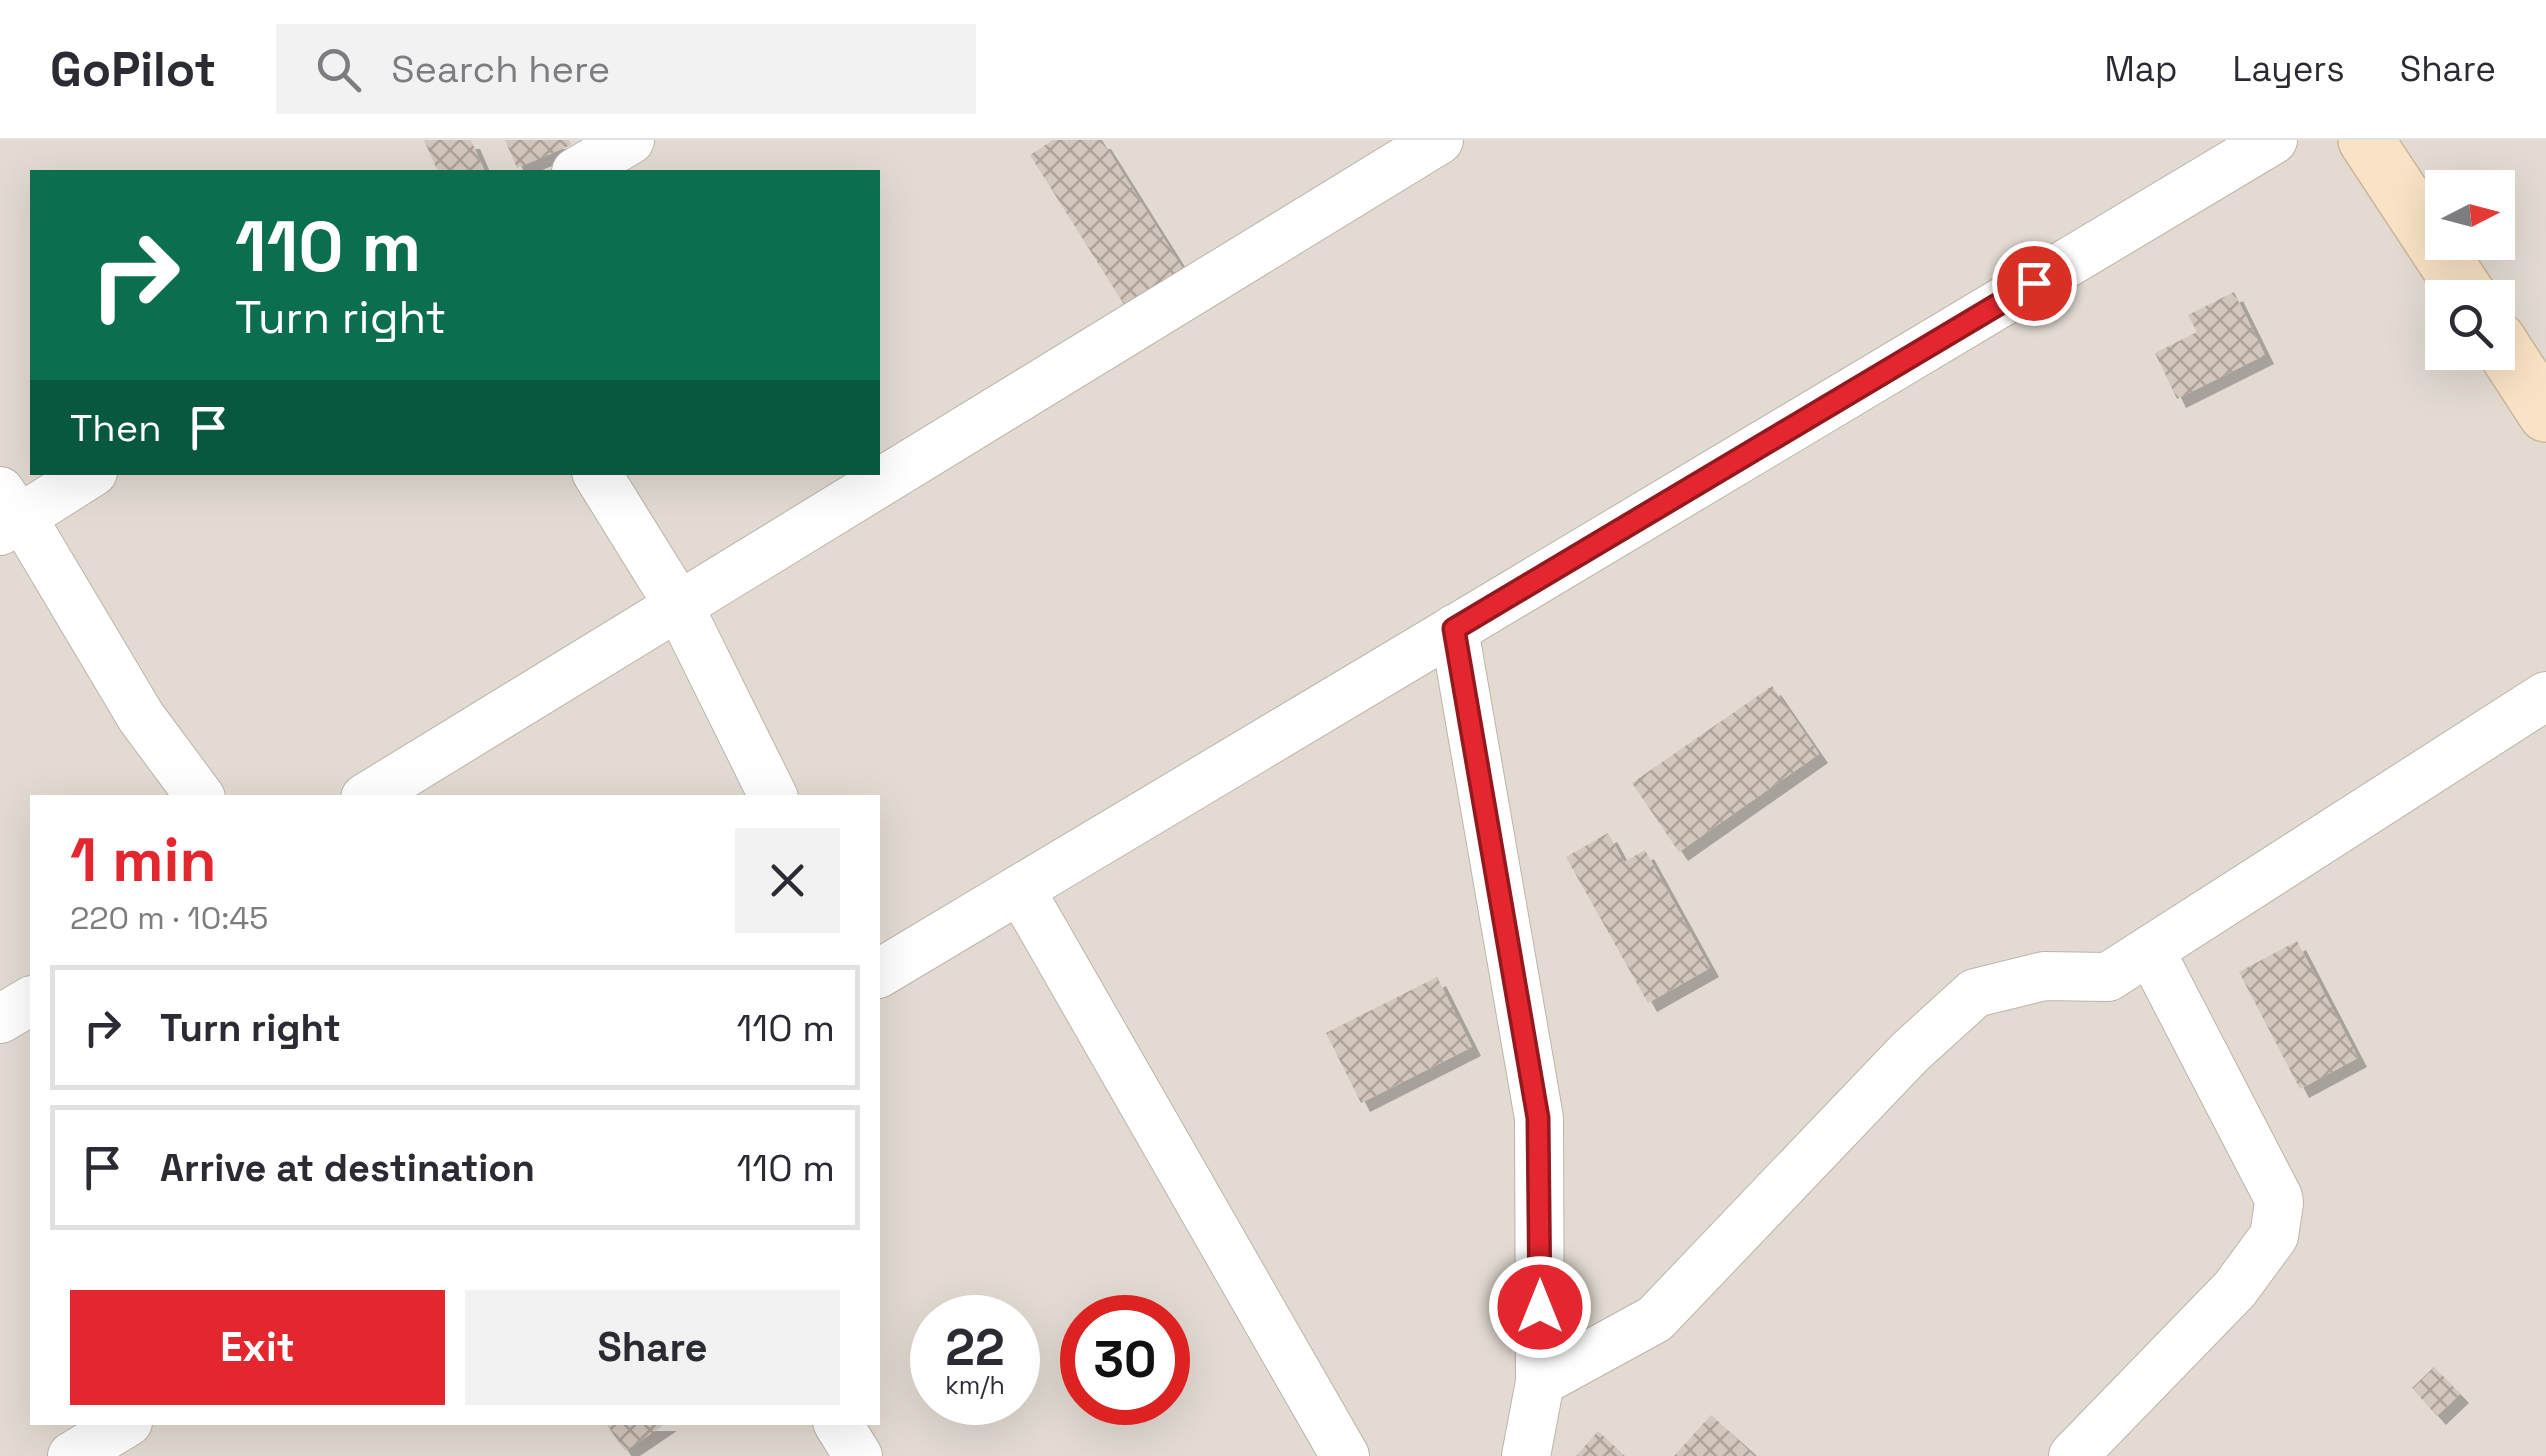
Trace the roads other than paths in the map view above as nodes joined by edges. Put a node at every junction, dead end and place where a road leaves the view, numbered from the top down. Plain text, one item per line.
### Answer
1 (630, 140) edge
2 (1438, 140) edge
3 (2273, 140) edge
4 (2366, 140) edge
5 (579, 170) edge
6 (2458, 280) edge
7 (2515, 366) edge
8 (2546, 414) edge
9 (87, 475) edge
10 (598, 475) edge
11 (7, 513) edge
12 (680, 606) junction
13 (1454, 629) junction
14 (2546, 696) edge
15 (199, 795) edge
16 (370, 795) edge
17 (773, 795) edge
18 (1020, 890) junction
19 (2150, 950) junction
20 (881, 964) edge
21 (30, 1001) edge
22 (0, 1020) edge
23 (1540, 1382) junction
24 (123, 1425) edge
25 (839, 1425) edge
26 (72, 1456) edge
27 (858, 1456) edge
28 (1345, 1456) edge
29 (1526, 1456) edge
30 (2074, 1456) edge

1 - 5 street
2 - 12 street
3 - 13 street
4 - 6 street
7 - 8 street
9 - 11 street
10 - 12 street
11 - 15 street
12 - 16 street
12 - 17 street
13 - 18 street
13 - 23 street
14 - 19 street
18 - 20 street
18 - 28 street
19 - 23 street
19 - 30 street
21 - 22 street
23 - 29 street
24 - 26 street
25 - 27 street

